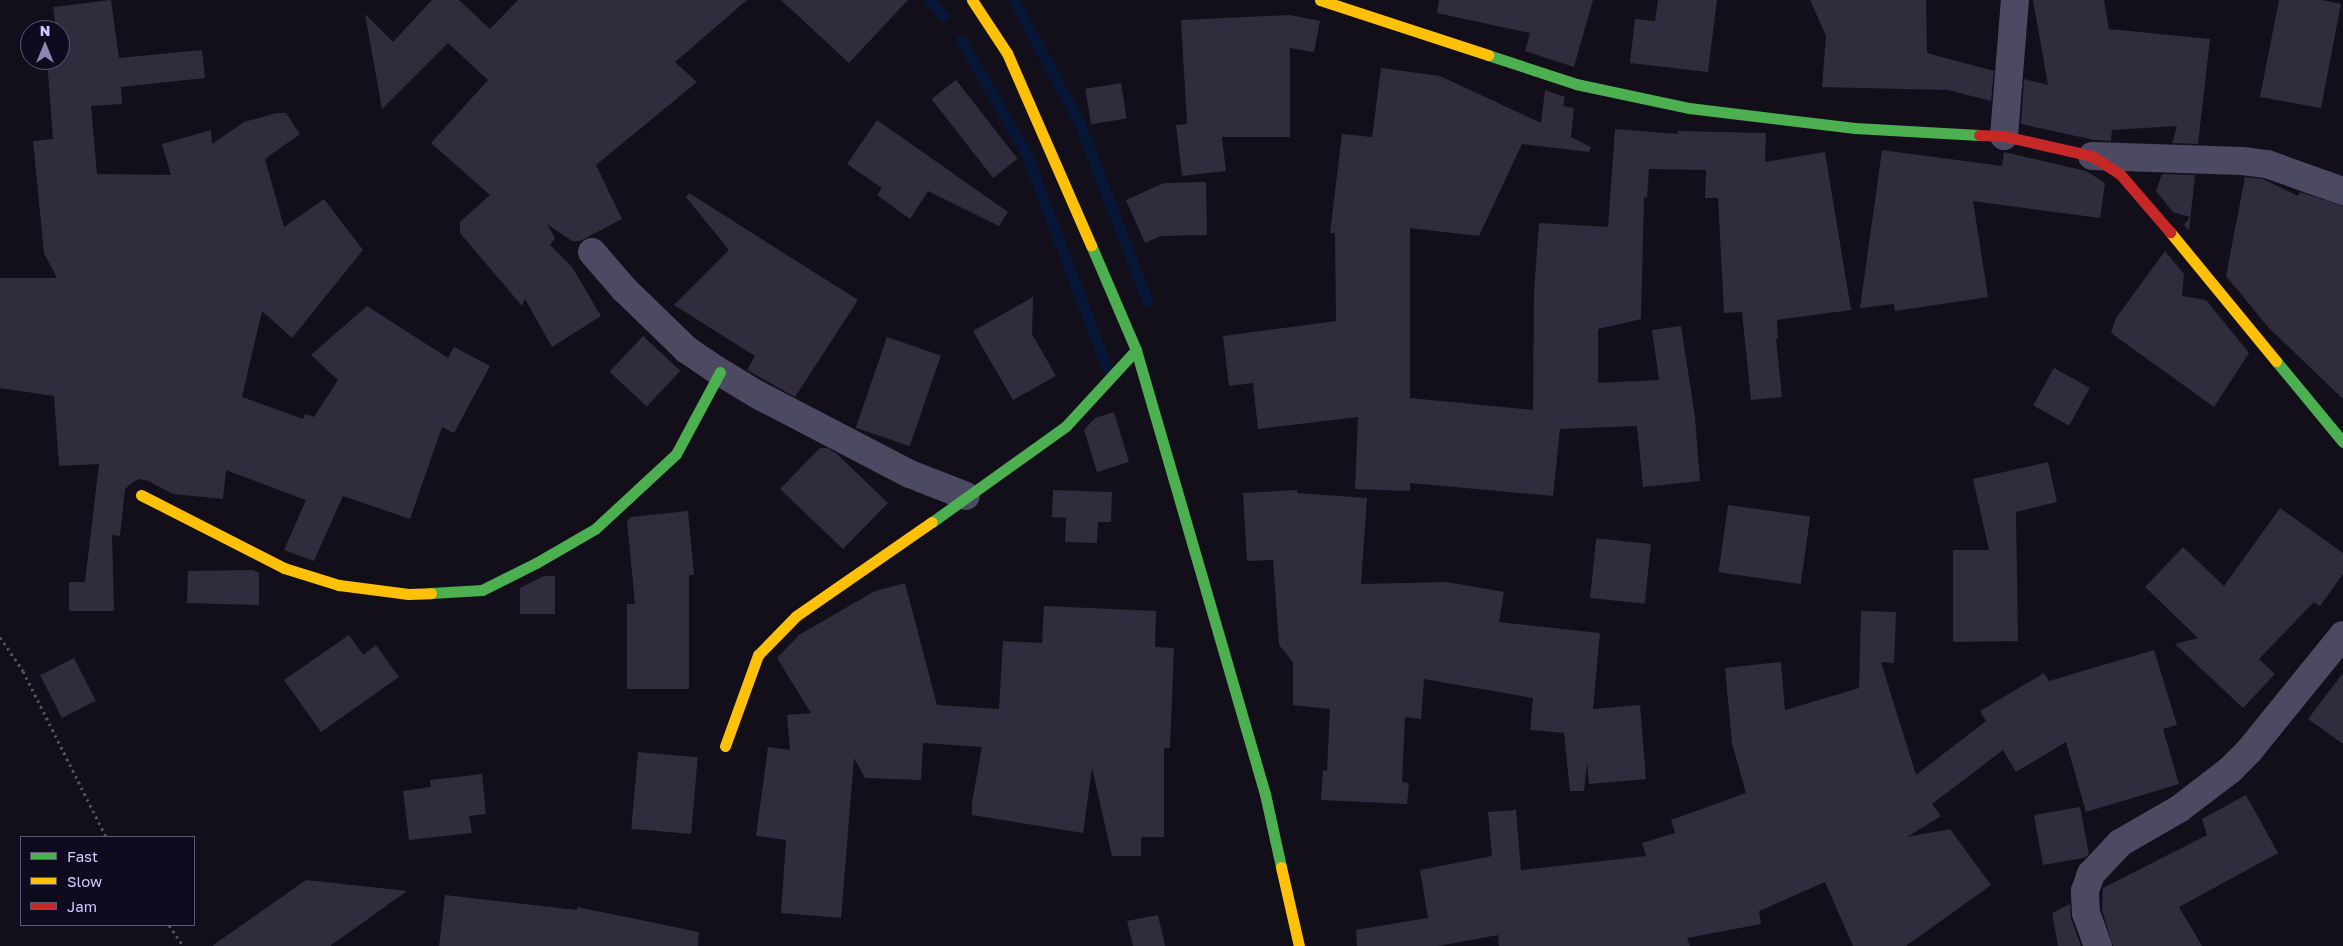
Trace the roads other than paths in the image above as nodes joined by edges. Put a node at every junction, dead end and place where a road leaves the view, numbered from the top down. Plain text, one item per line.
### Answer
1 (972, 0) edge
2 (1320, 0) edge
3 (2015, 0) edge
4 (2004, 136) junction
5 (2092, 156) junction
6 (2343, 191) edge
7 (592, 252) dead end
8 (1136, 350) junction
9 (720, 372) junction
10 (2343, 442) edge
11 (141, 495) dead end
12 (966, 496) junction
13 (2343, 635) edge
14 (725, 746) dead end
15 (1299, 946) edge
16 (2098, 946) edge

1 - 8 street
2 - 4 street
3 - 4 street
4 - 5 street
5 - 6 street
5 - 10 street
7 - 9 street
8 - 12 street
8 - 15 street
9 - 11 street
9 - 12 street
12 - 14 street
13 - 16 street

